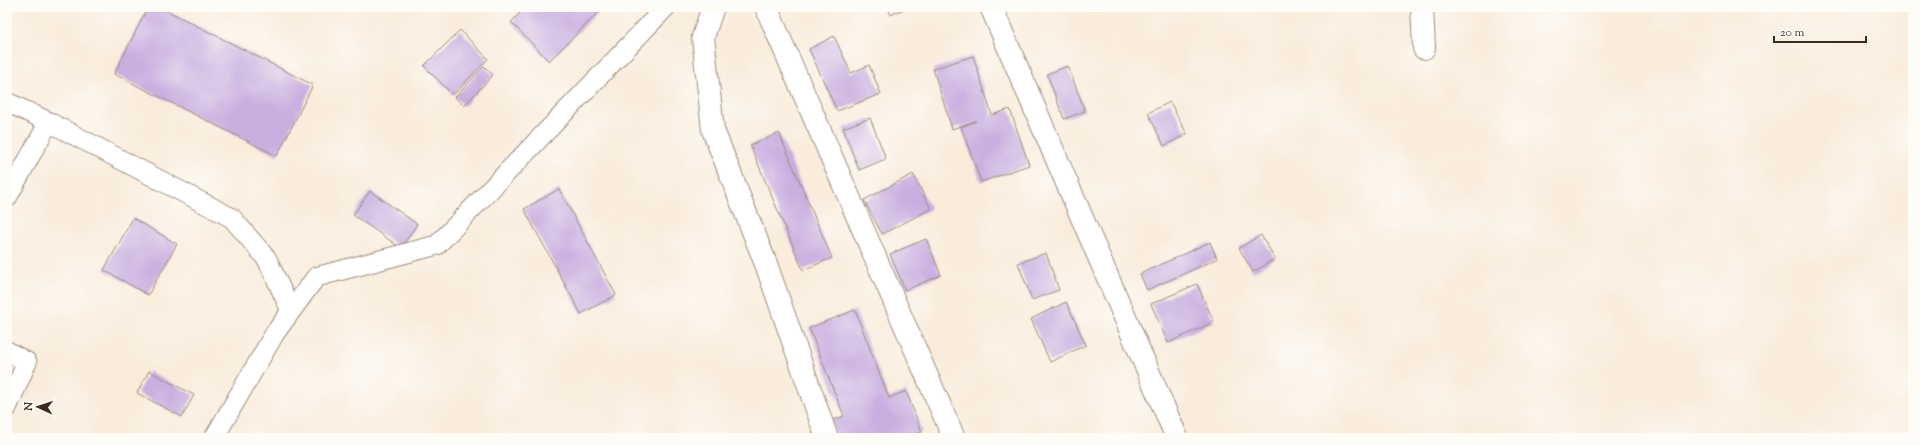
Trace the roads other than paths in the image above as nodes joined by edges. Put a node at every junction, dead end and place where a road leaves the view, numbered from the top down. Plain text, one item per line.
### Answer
1 (666, 7) edge
2 (713, 7) edge
3 (766, 7) edge
4 (991, 7) edge
5 (1422, 7) edge
6 (1424, 48) dead end
7 (7, 102) edge
8 (49, 122) junction
9 (7, 198) edge
10 (291, 311) junction
11 (7, 351) edge
12 (7, 408) edge
13 (214, 438) edge
14 (827, 438) edge
15 (954, 438) edge
16 (1177, 438) edge

1 - 10 lane
2 - 14 street
3 - 15 street
4 - 16 street
5 - 6 street
7 - 8 lane
8 - 9 lane
8 - 10 lane
10 - 13 lane
11 - 12 lane

